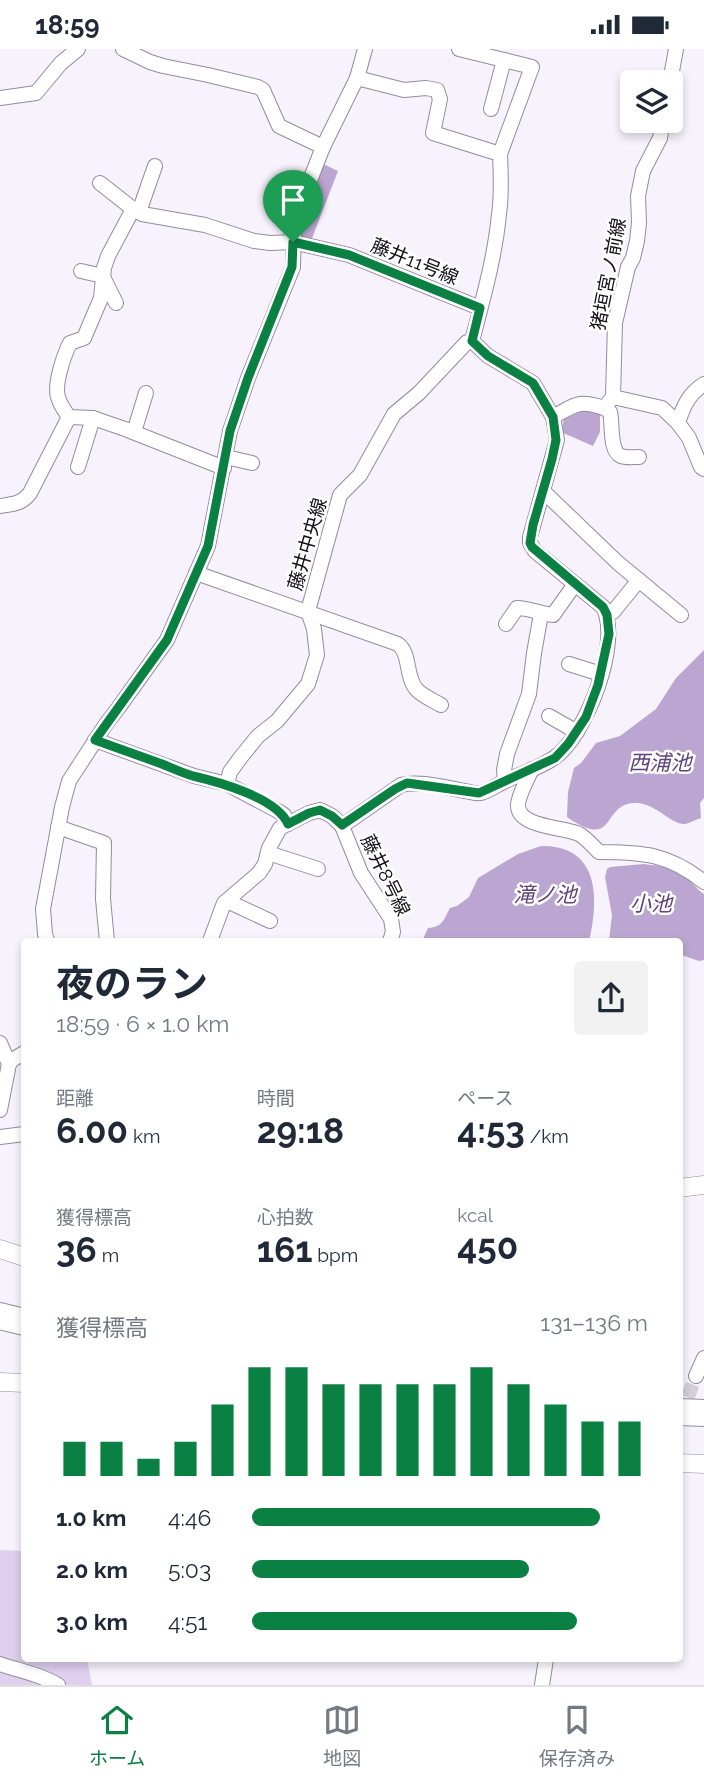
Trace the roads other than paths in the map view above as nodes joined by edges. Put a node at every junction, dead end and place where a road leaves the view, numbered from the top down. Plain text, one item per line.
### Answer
1 (78, 49) edge
2 (123, 49) edge
3 (365, 49) edge
4 (459, 49) edge
5 (676, 49) edge
6 (504, 60) junction
7 (672, 70) edge
8 (357, 78) junction
9 (4, 98) edge
10 (491, 109) dead end
11 (0, 113) edge
12 (661, 133) edge
13 (323, 147) junction
14 (500, 154) junction
15 (155, 166) dead end
16 (100, 183) dead end
17 (136, 210) junction
18 (293, 242) junction
19 (81, 271) dead end
20 (103, 277) junction
21 (116, 303) dead end
22 (480, 308) junction
23 (472, 341) junction
24 (704, 384) edge
25 (146, 393) dead end
26 (608, 403) junction
27 (69, 417) junction
28 (553, 417) junction
29 (93, 418) junction
30 (678, 423) junction
31 (134, 432) junction
32 (639, 457) dead end
33 (225, 462) junction
34 (252, 463) dead end
35 (78, 467) dead end
36 (704, 470) edge
37 (543, 491) junction
38 (0, 506) edge
39 (196, 573) junction
40 (639, 580) junction
41 (575, 584) junction
42 (613, 612) dead end
43 (309, 613) junction
44 (541, 614) junction
45 (681, 615) dead end
46 (506, 624) dead end
47 (569, 664) dead end
48 (601, 674) junction
49 (442, 705) dead end
50 (549, 716) dead end
51 (577, 732) junction
52 (95, 740) junction
53 (532, 769) junction
54 (505, 781) junction
55 (227, 784) junction
56 (288, 824) junction
57 (342, 825) junction
58 (58, 827) junction
59 (268, 853) junction
60 (318, 869) dead end
61 (704, 882) edge
62 (227, 901) junction
63 (270, 921) dead end
64 (46, 938) edge
65 (107, 938) edge
66 (213, 938) edge
67 (391, 938) edge
68 (0, 1043) edge
69 (21, 1055) edge
70 (9, 1064) junction
71 (0, 1110) edge
72 (21, 1134) edge
73 (0, 1137) edge
74 (704, 1185) edge
75 (683, 1188) edge
76 (0, 1249) edge
77 (21, 1256) edge
78 (0, 1316) edge
79 (21, 1321) edge
80 (704, 1358) edge
81 (696, 1376) tunnel mouth
82 (0, 1382) edge
83 (21, 1383) edge
84 (683, 1412) edge
85 (704, 1413) edge
86 (683, 1463) edge
87 (704, 1464) edge
88 (546, 1662) edge
89 (0, 1664) edge
90 (58, 1685) edge
91 (542, 1685) edge

1 - 9 street
2 - 13 street
3 - 8 street
4 - 6 street
5 - 7 street
6 - 10 street
6 - 14 street
8 - 13 street
8 - 14 street
9 - 11 street
12 - 26 street, 猪垣宮ノ前線
13 - 18 street
14 - 22 street
15 - 17 street
16 - 17 street
17 - 18 street, 藤井11号線
17 - 20 street
18 - 22 street, 藤井11号線
18 - 33 street
19 - 20 street
20 - 21 street
20 - 27 street
22 - 23 street
23 - 28 street
23 - 43 street, 藤井中央線
24 - 30 street
25 - 31 street
26 - 28 street
26 - 30 street
26 - 32 street, 猪垣宮ノ前線
27 - 29 street
27 - 38 street
28 - 37 street
29 - 31 street
29 - 35 street
30 - 36 street
31 - 33 street
33 - 34 street
33 - 39 street
37 - 40 street
37 - 41 street
39 - 43 street
39 - 52 street
40 - 42 street
40 - 45 street
41 - 44 street
41 - 48 street
43 - 49 street
43 - 55 street, 藤井中央線
44 - 46 street
44 - 54 street
47 - 48 street
48 - 51 street
50 - 51 street
51 - 53 street
52 - 55 street
52 - 58 street
53 - 54 street
53 - 61 street
54 - 57 street
55 - 56 street
56 - 57 street
56 - 59 street
57 - 67 street, 藤井8号線
58 - 64 street
58 - 65 street
59 - 60 street
59 - 62 street
62 - 63 street
62 - 66 street
68 - 70 street
69 - 70 street
70 - 71 street
72 - 73 street
74 - 75 street
76 - 77 street
78 - 79 highway
80 - 81 street
82 - 83 street
84 - 85 highway
86 - 87 street
88 - 91 street
89 - 90 street

